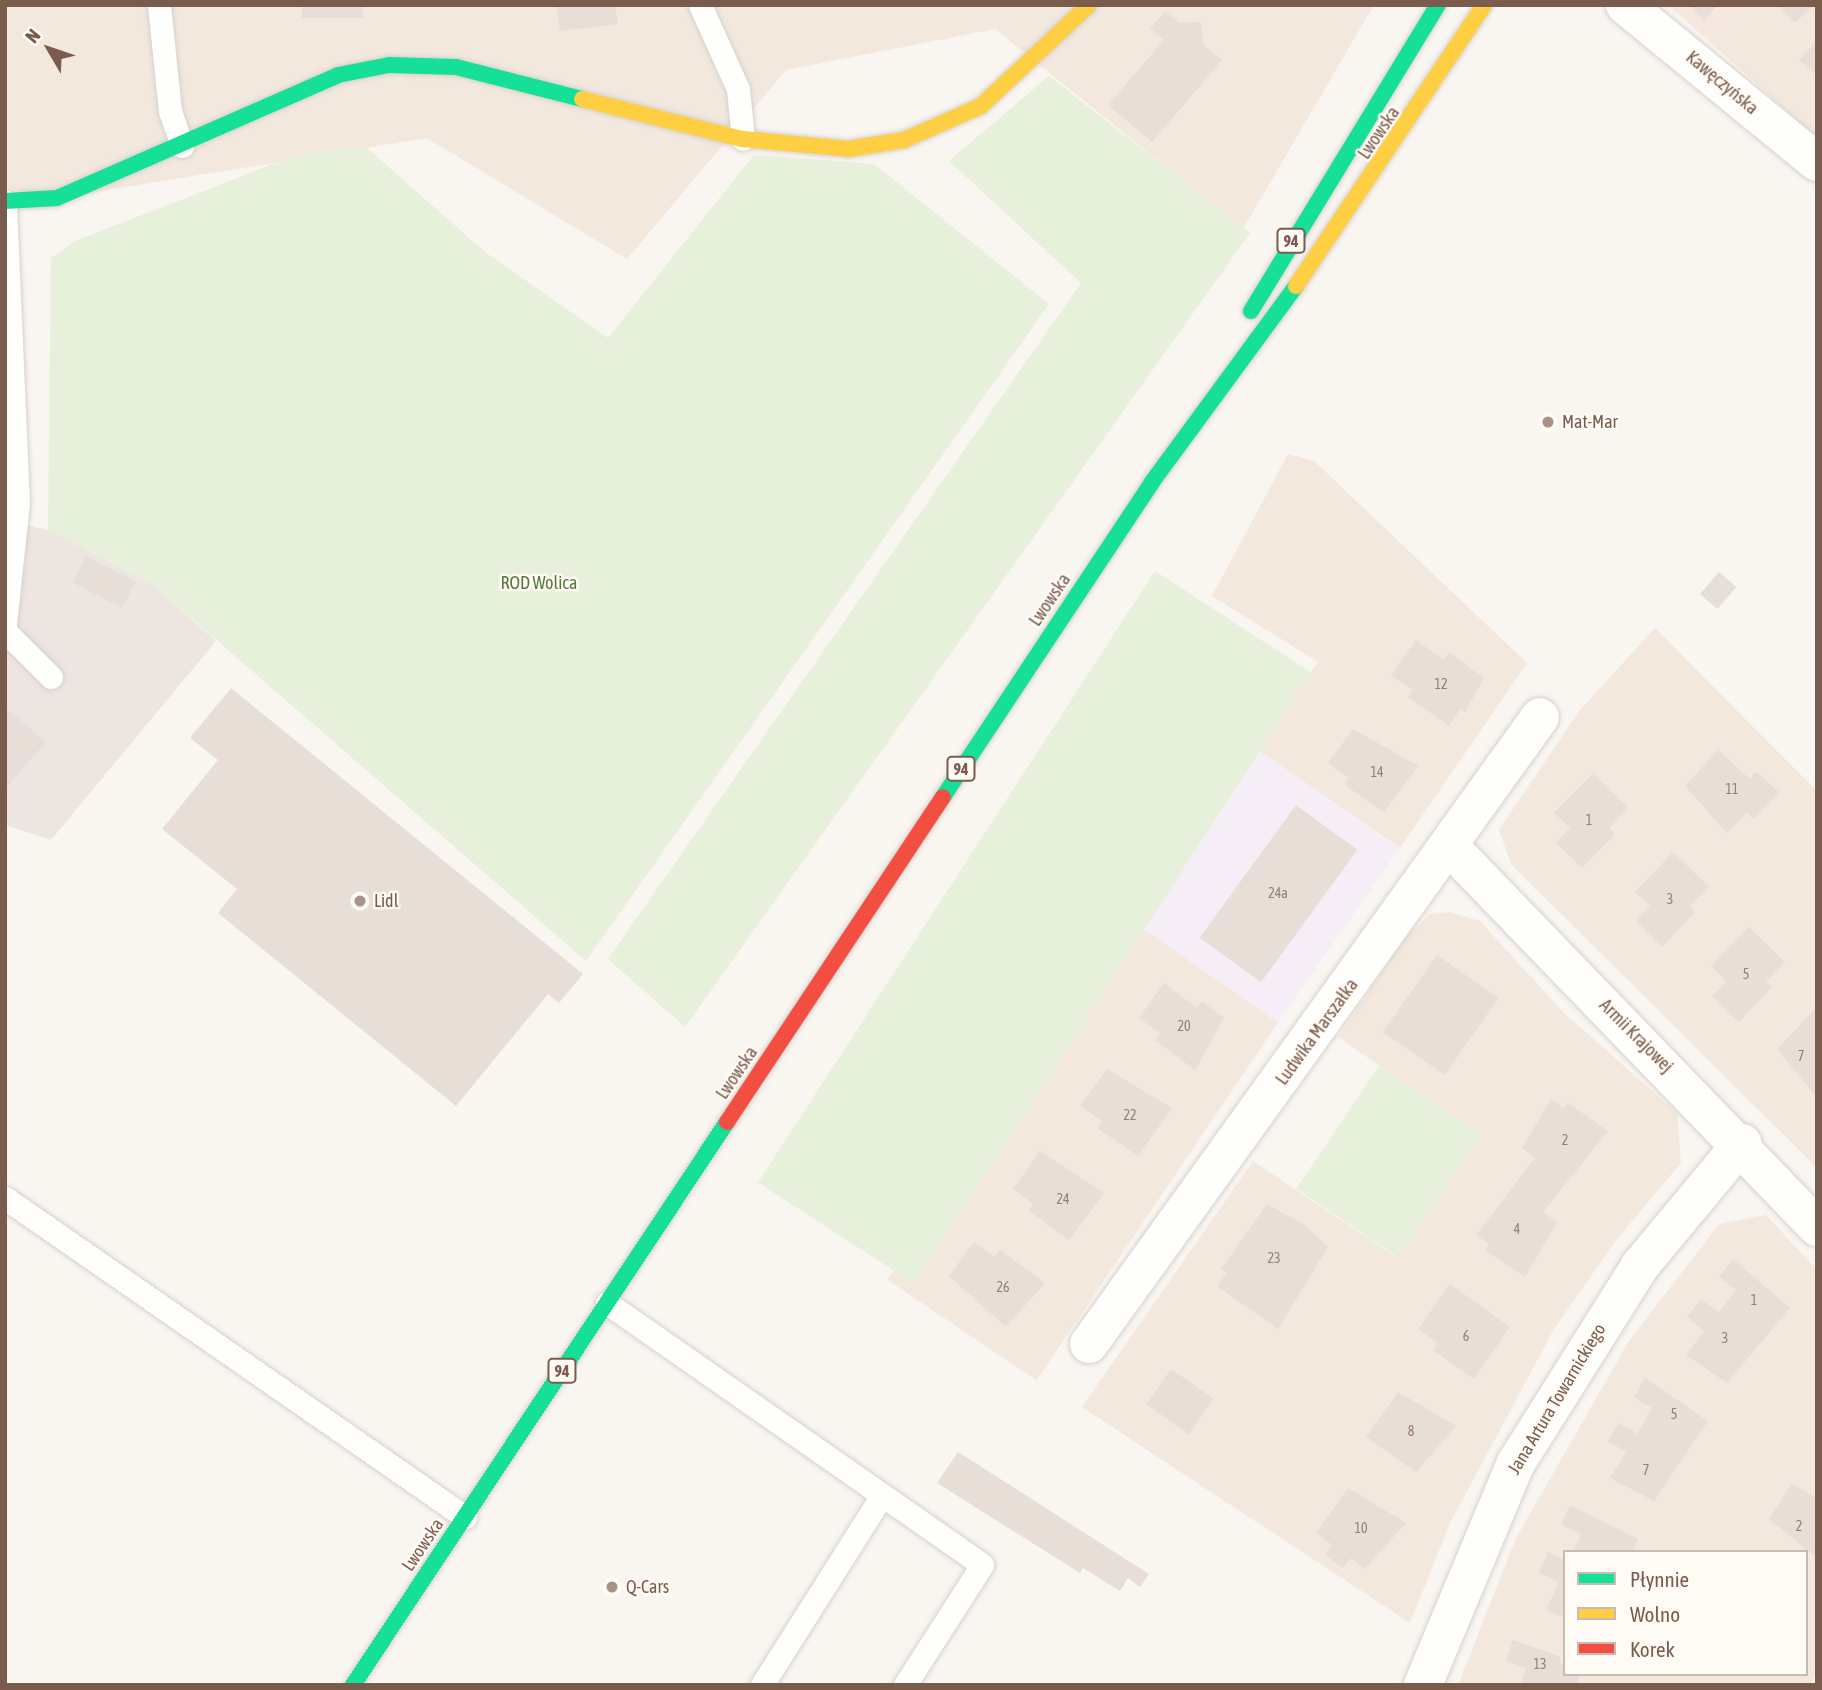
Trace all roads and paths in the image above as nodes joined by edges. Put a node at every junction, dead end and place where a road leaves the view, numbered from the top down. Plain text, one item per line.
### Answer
1 (159, 5) edge
2 (700, 5) edge
3 (1089, 5) edge
4 (1438, 5) edge
5 (1484, 5) edge
6 (1625, 5) edge
7 (743, 139) junction
8 (181, 146) junction
9 (1817, 162) edge
10 (5, 201) edge
11 (1152, 482) junction
12 (5, 624) edge
13 (5, 631) edge
14 (51, 677) dead end
15 (1540, 717) dead end
16 (1451, 848) junction
17 (1742, 1143) junction
18 (5, 1198) edge
19 (1817, 1227) edge
20 (607, 1303) junction
21 (1089, 1344) dead end
22 (882, 1495) junction
23 (465, 1517) junction
24 (353, 1685) edge
25 (762, 1685) edge
26 (905, 1685) edge
27 (1423, 1685) edge

1 - 8 lane
2 - 7 lane
3 - 7 main road
4 - 11 main road, Lwowska / 94
5 - 11 main road, Lwowska / 94
6 - 9 street, Kawęczyńska
7 - 8 main road
8 - 10 main road
10 - 12 lane
11 - 20 main road, Lwowska / 94
13 - 14 lane
15 - 16 street, Ludwika Marszałka
16 - 17 street, Armii Krajowej
16 - 21 street, Ludwika Marszałka
17 - 19 street, Armii Krajowej
17 - 27 street, Jana Artura Towarnickiego
18 - 23 lane
20 - 22 lane
20 - 23 main road, Lwowska / 94
22 - 25 lane
22 - 26 lane
23 - 24 main road, Lwowska / 94

